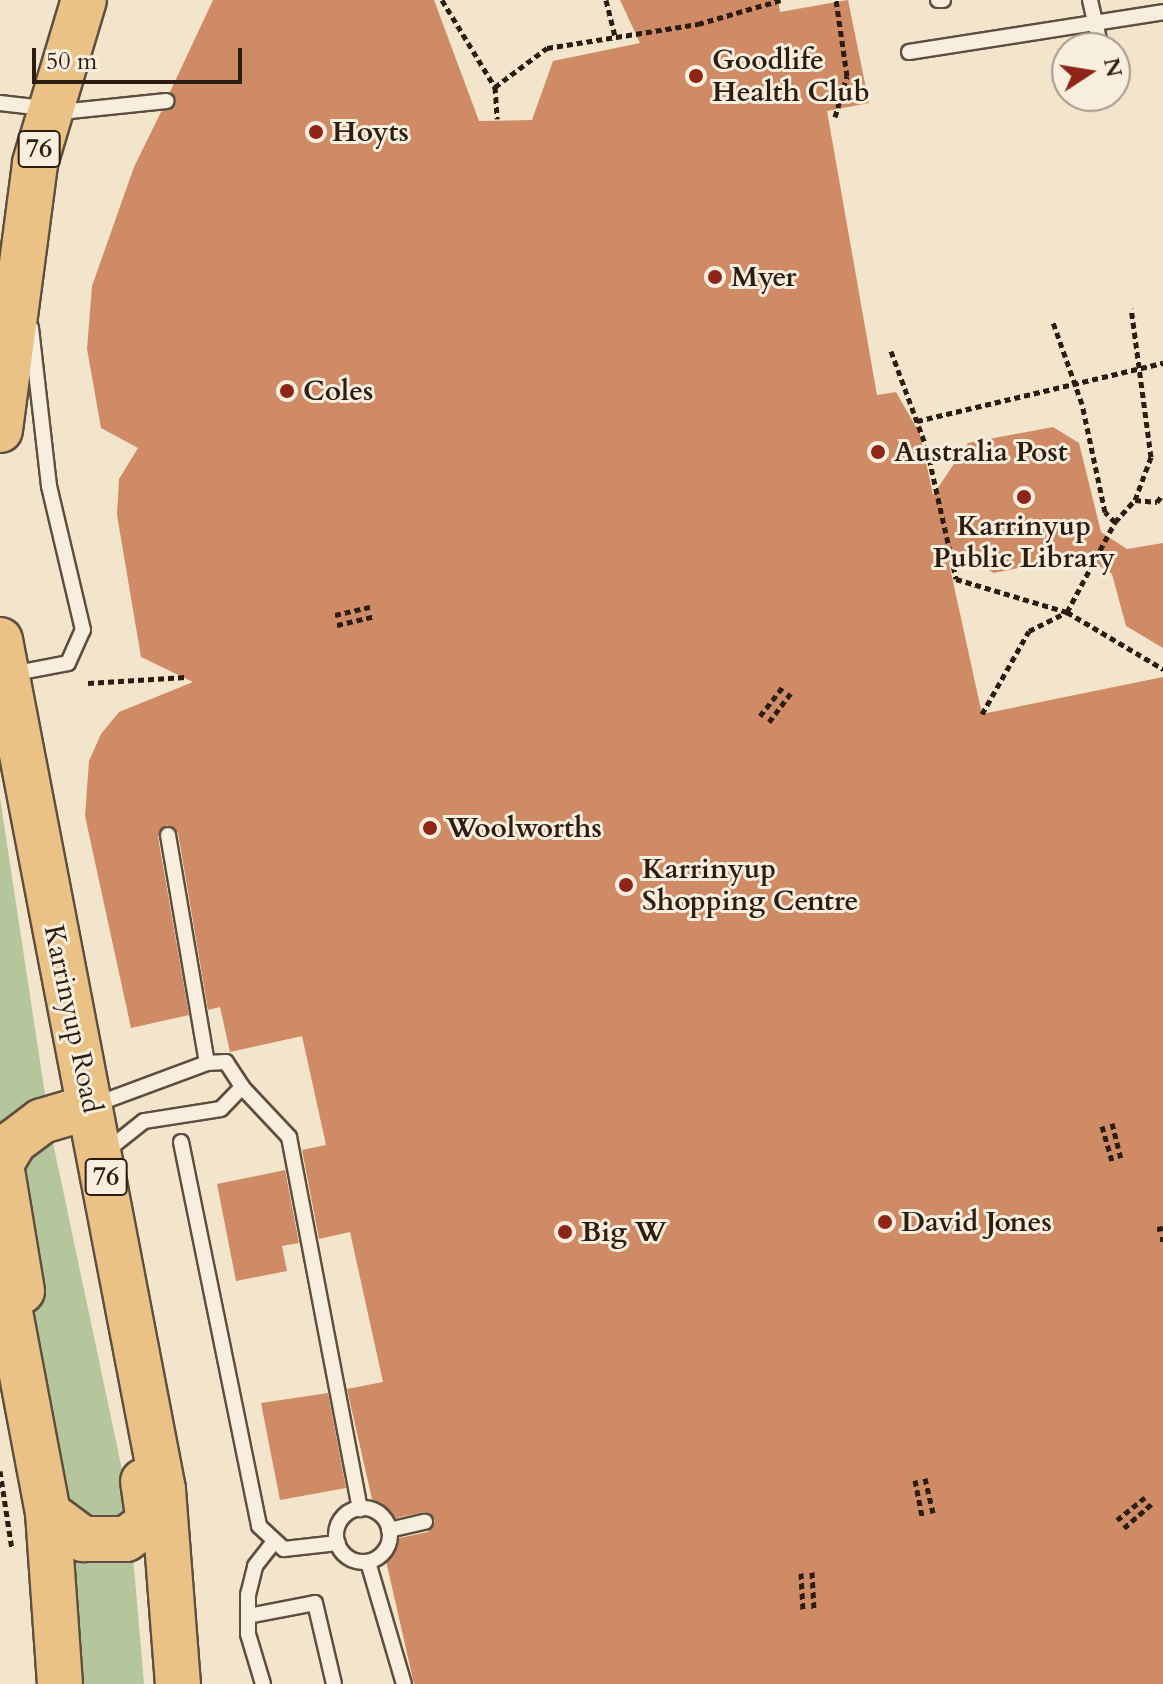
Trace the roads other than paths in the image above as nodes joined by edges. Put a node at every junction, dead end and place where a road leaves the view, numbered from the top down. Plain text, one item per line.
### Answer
1 (84, 0) edge
2 (1090, 0) edge
3 (1163, 12) edge
4 (1094, 17) junction
5 (1097, 32) edge
6 (909, 52) dead end
7 (166, 101) dead end
8 (0, 103) edge
9 (50, 107) junction
10 (0, 230) edge
11 (16, 303) junction
12 (0, 430) edge
13 (2, 663) edge
14 (168, 835) dead end
15 (207, 1063) junction
16 (242, 1087) junction
17 (90, 1107) junction
18 (181, 1142) dead end
19 (102, 1155) junction
20 (0, 1259) edge
21 (16, 1339) junction
22 (149, 1416) junction
23 (360, 1509) junction
24 (48, 1513) junction
25 (425, 1522) dead end
26 (389, 1530) junction
27 (273, 1543) junction
28 (338, 1543) junction
29 (368, 1562) junction
30 (248, 1616) junction
31 (60, 1684) edge
32 (178, 1684) edge
33 (196, 1684) edge
34 (263, 1684) edge
35 (334, 1684) edge
36 (404, 1684) edge

1 - 9 highway, 76
2 - 4 lane
3 - 4 lane
4 - 5 lane
4 - 6 lane
7 - 9 lane
8 - 9 lane
9 - 11 highway, 76
10 - 11 highway
11 - 12 highway, 76
11 - 13 lane
13 - 17 highway, Karrinyup Road / 76
14 - 15 lane
15 - 16 lane
15 - 17 lane
16 - 19 lane
16 - 23 lane
17 - 19 highway, Karrinyup Road / 76
17 - 21 highway
18 - 27 lane
19 - 22 highway, Karrinyup Road / 76
20 - 21 highway
21 - 24 highway
22 - 24 highway
22 - 32 highway, Karrinyup Road / 76
22 - 33 highway
23 - 26 lane
23 - 28 lane
24 - 31 highway
25 - 26 lane
26 - 29 lane
27 - 28 lane
27 - 30 lane
28 - 29 lane
29 - 36 lane
30 - 34 lane
30 - 35 lane

